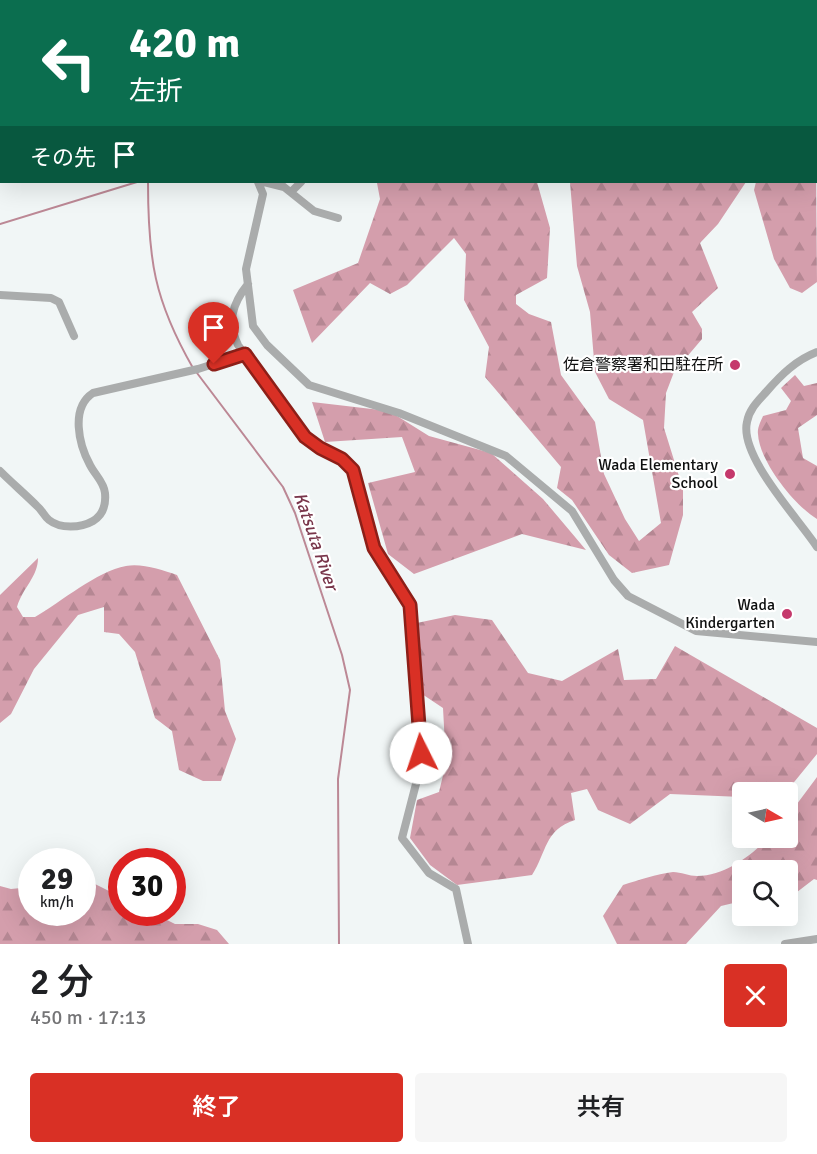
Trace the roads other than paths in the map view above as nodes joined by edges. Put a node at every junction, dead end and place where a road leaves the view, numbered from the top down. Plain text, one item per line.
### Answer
1 (258, 183) edge
2 (268, 183) edge
3 (300, 183) edge
4 (291, 192) junction
5 (338, 218) dead end
6 (248, 284) junction
7 (0, 295) edge
8 (74, 336) dead end
9 (817, 352) edge
10 (245, 354) junction
11 (0, 471) edge
12 (817, 547) edge
13 (817, 642) edge
14 (817, 939) edge
15 (468, 944) edge
16 (785, 944) edge

1 - 6 street
2 - 4 street
3 - 4 street
4 - 5 street
6 - 10 street
6 - 13 street
7 - 8 street
9 - 12 street
10 - 11 street
10 - 15 street
14 - 16 street

